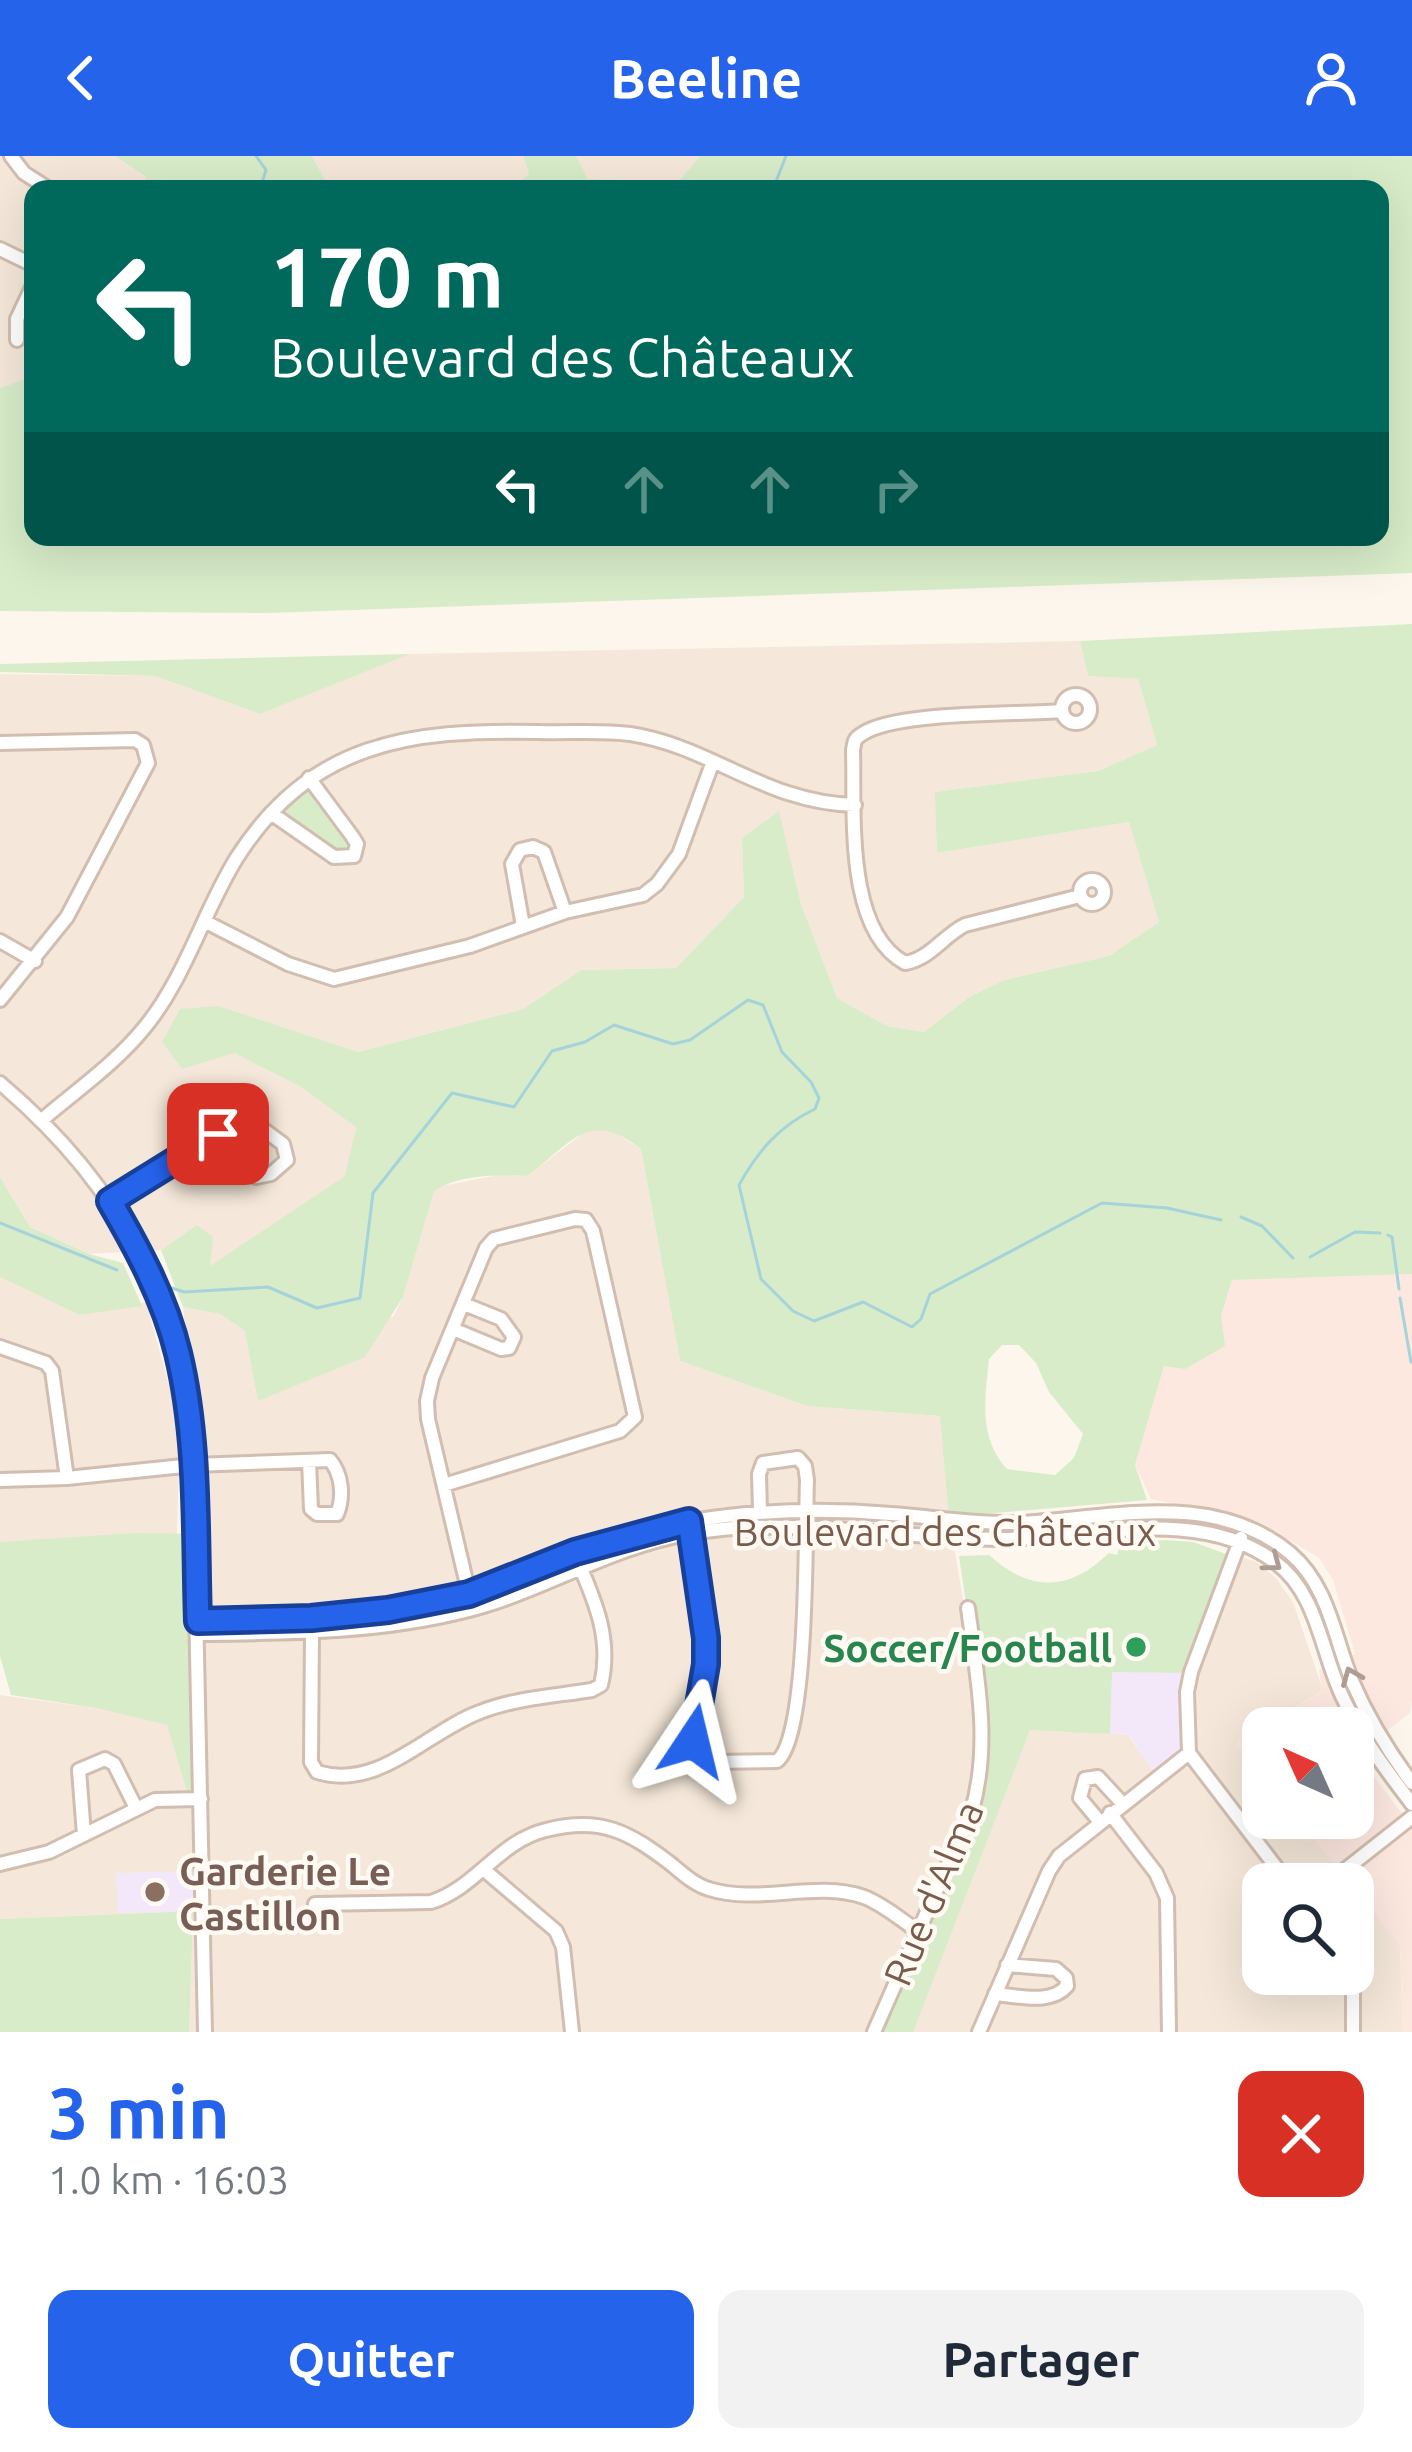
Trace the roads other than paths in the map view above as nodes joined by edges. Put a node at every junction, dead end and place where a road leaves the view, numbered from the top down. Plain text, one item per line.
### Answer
1 (11, 156) edge
2 (36, 180) edge
3 (24, 304) edge
4 (17, 340) dead end
5 (1062, 711) dead end
6 (0, 743) edge
7 (712, 764) junction
8 (309, 778) junction
9 (855, 805) junction
10 (271, 813) junction
11 (1080, 896) dead end
12 (565, 911) junction
13 (206, 922) junction
14 (524, 926) junction
15 (0, 940) edge
16 (35, 961) junction
17 (0, 1000) edge
18 (0, 1082) edge
19 (43, 1119) junction
20 (218, 1134) junction
21 (110, 1201) junction
22 (464, 1304) junction
23 (453, 1329) junction
24 (0, 1347) edge
25 (309, 1461) junction
26 (193, 1465) junction
27 (67, 1478) junction
28 (0, 1480) edge
29 (444, 1485) junction
30 (806, 1509) junction
31 (760, 1512) junction
32 (805, 1524) junction
33 (691, 1527) junction
34 (1244, 1528) junction
35 (1239, 1543) junction
36 (578, 1559) junction
37 (469, 1594) junction
38 (968, 1608) dead end
39 (473, 1610) junction
40 (312, 1626) junction
41 (198, 1627) junction
42 (1189, 1754) junction
43 (1412, 1783) edge
44 (201, 1799) junction
45 (1123, 1803) junction
46 (1412, 1804) edge
47 (136, 1808) junction
48 (1105, 1817) junction
49 (1412, 1817) edge
50 (84, 1835) junction
51 (1273, 1863) edge
52 (1354, 1863) edge
53 (0, 1864) edge
54 (483, 1869) junction
55 (315, 1904) dead end
56 (918, 1931) junction
57 (1007, 1965) junction
58 (995, 1994) junction
59 (1353, 1995) edge
60 (205, 2032) edge
61 (572, 2032) edge
62 (874, 2032) edge
63 (979, 2032) edge
64 (1169, 2032) edge
65 (1353, 2032) edge

1 - 2 street
3 - 4 street
5 - 9 street
6 - 16 street
7 - 8 street
7 - 9 street
7 - 12 street
8 - 10 street
8 - 10 street
9 - 11 street
10 - 13 street
12 - 14 street
12 - 14 street
13 - 14 street
13 - 19 street
15 - 16 street
16 - 17 street
18 - 19 street
19 - 21 street
20 - 20 street
20 - 21 street
21 - 26 street
22 - 23 street
22 - 23 street
22 - 29 street
23 - 29 street
24 - 27 street
25 - 25 street
25 - 26 street
26 - 27 street
26 - 41 street
27 - 28 street
29 - 37 street
30 - 31 street, Boulevard des Châteaux
30 - 31 street, Boulevard des Châteaux
30 - 32 street
30 - 34 street, Boulevard des Châteaux
31 - 33 street, Boulevard des Châteaux
32 - 33 street, Boulevard des Châteaux
32 - 33 street
32 - 35 street, Boulevard des Châteaux
33 - 36 street, Boulevard des Châteaux
34 - 35 street
43 -> 34 street, Boulevard des Châteaux
35 - 42 street
35 -> 46 street, Boulevard des Châteaux
36 - 37 street, Boulevard des Châteaux
36 - 39 street, Boulevard des Châteaux
36 - 40 street
37 - 39 street
37 - 40 street, Boulevard des Châteaux
38 - 56 street, Rue d'Alma
39 - 40 street, Boulevard des Châteaux
40 - 41 street, Boulevard des Châteaux
41 - 44 street
42 - 45 street
42 - 51 street
44 - 47 street
44 - 60 street
45 - 48 street
45 - 48 street
47 - 50 street
47 - 50 street
48 - 57 street
48 - 64 street
49 - 52 street
50 - 53 street
54 - 55 street
54 - 56 street
54 - 61 street
56 - 62 street, Rue d'Alma
57 - 58 street
57 - 58 street
58 - 63 street
59 - 65 street

